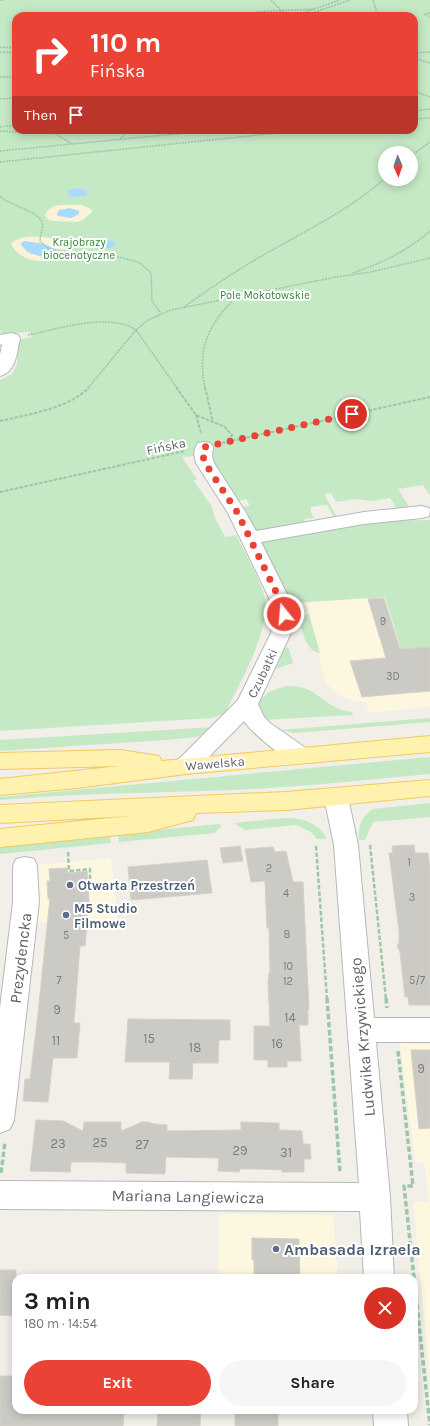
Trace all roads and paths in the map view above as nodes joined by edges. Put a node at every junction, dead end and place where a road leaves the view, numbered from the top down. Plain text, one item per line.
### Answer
1 (0, 0) edge
2 (4, 0) edge
3 (271, 0) edge
4 (340, 0) edge
5 (350, 0) edge
6 (373, 0) edge
7 (315, 9) junction
8 (280, 10) junction
9 (316, 11) edge
10 (255, 12) dead end
11 (306, 12) edge
12 (377, 12) edge
13 (430, 13) edge
14 (430, 17) edge
15 (0, 47) edge
16 (12, 48) edge
17 (0, 52) edge
18 (430, 52) edge
19 (12, 53) edge
20 (418, 53) edge
21 (418, 59) edge
22 (430, 63) edge
23 (0, 77) edge
24 (12, 77) edge
25 (418, 92) edge
26 (430, 97) edge
27 (12, 98) edge
28 (0, 100) edge
29 (430, 109) edge
30 (418, 110) edge
31 (430, 118) edge
32 (418, 119) edge
33 (12, 126) edge
34 (0, 127) edge
35 (0, 131) edge
36 (12, 132) edge
37 (56, 134) edge
38 (125, 134) edge
39 (174, 134) edge
40 (268, 134) edge
41 (120, 139) junction
42 (430, 142) edge
43 (73, 144) junction
44 (0, 151) edge
45 (418, 151) edge
46 (0, 162) edge
47 (378, 186) edge
48 (0, 196) edge
49 (430, 231) edge
50 (430, 258) edge
51 (346, 275) junction
52 (237, 297) junction
53 (182, 308) junction
54 (161, 313) junction
55 (136, 330) junction
56 (31, 335) dead end
57 (6, 339) edge
58 (0, 370) edge
59 (430, 397) edge
60 (0, 421) edge
61 (213, 422) junction
62 (227, 442) junction
63 (204, 447) junction
64 (0, 492) edge
65 (422, 512) dead end
66 (250, 538) junction
67 (247, 704) junction
68 (430, 744) edge
69 (299, 756) junction
70 (0, 761) edge
71 (186, 766) junction
72 (0, 787) edge
73 (430, 788) edge
74 (336, 797) junction
75 (227, 803) junction
76 (0, 814) edge
77 (0, 838) edge
78 (370, 845) dead end
79 (316, 846) dead end
80 (68, 852) dead end
81 (25, 866) dead end
82 (88, 883) dead end
83 (361, 1030) junction
84 (396, 1030) junction
85 (430, 1030) edge
86 (3, 1072) edge
87 (0, 1120) edge
88 (340, 1181) dead end
89 (0, 1195) edge
90 (375, 1197) junction
91 (379, 1274) edge
92 (414, 1274) edge
93 (418, 1315) edge
94 (390, 1414) edge
95 (430, 1425) edge
96 (391, 1426) edge

1 - 2 path
3 - 8 path
4 - 7 path
5 - 9 path
6 - 12 path
7 - 8 path
7 - 11 path
8 - 10 path
13 - 14 path
15 - 16 path
17 - 19 path
18 - 20 path
21 - 22 path
23 - 24 path
25 - 26 path
27 - 28 path
29 - 30 path
31 - 32 path
33 - 34 path
35 - 36 path
37 - 43 path
38 - 41 path
39 - 41 path
40 - 46 path
41 - 43 path
42 - 45 path
43 - 44 path
47 - 53 path
48 - 54 path
49 - 51 path
50 - 51 path
51 - 52 path
52 - 53 path
52 - 61 path
53 - 54 path
54 - 55 path
55 - 56 path
55 - 60 path
55 - 61 path
57 - 58 street
59 - 62 path, Fińska
61 - 62 path
62 - 63 path, Fińska
63 - 64 path, Fińska
63 - 66 street, Czubatki
65 - 66 street
66 - 67 street, Czubatki
67 - 69 street, Czubatki
67 - 71 street, Czubatki
68 - 69 main road, Wawelska
69 - 71 main road, Wawelska
70 - 71 main road
71 - 72 main road, Wawelska
73 - 74 main road
74 - 75 main road
74 - 83 street, Ludwika Krzywickiego
75 - 76 main road
75 - 77 main road
78 - 84 path
79 - 88 path
80 - 82 path
81 - 86 street, Prezydencka
83 - 84 street
83 - 90 street, Ludwika Krzywickiego
84 - 85 street
84 - 92 path
86 - 87 street, Prezydencka
89 - 90 street, Mariana Langiewicza
90 - 91 street, Ludwika Krzywickiego
93 - 95 path
94 - 96 street

